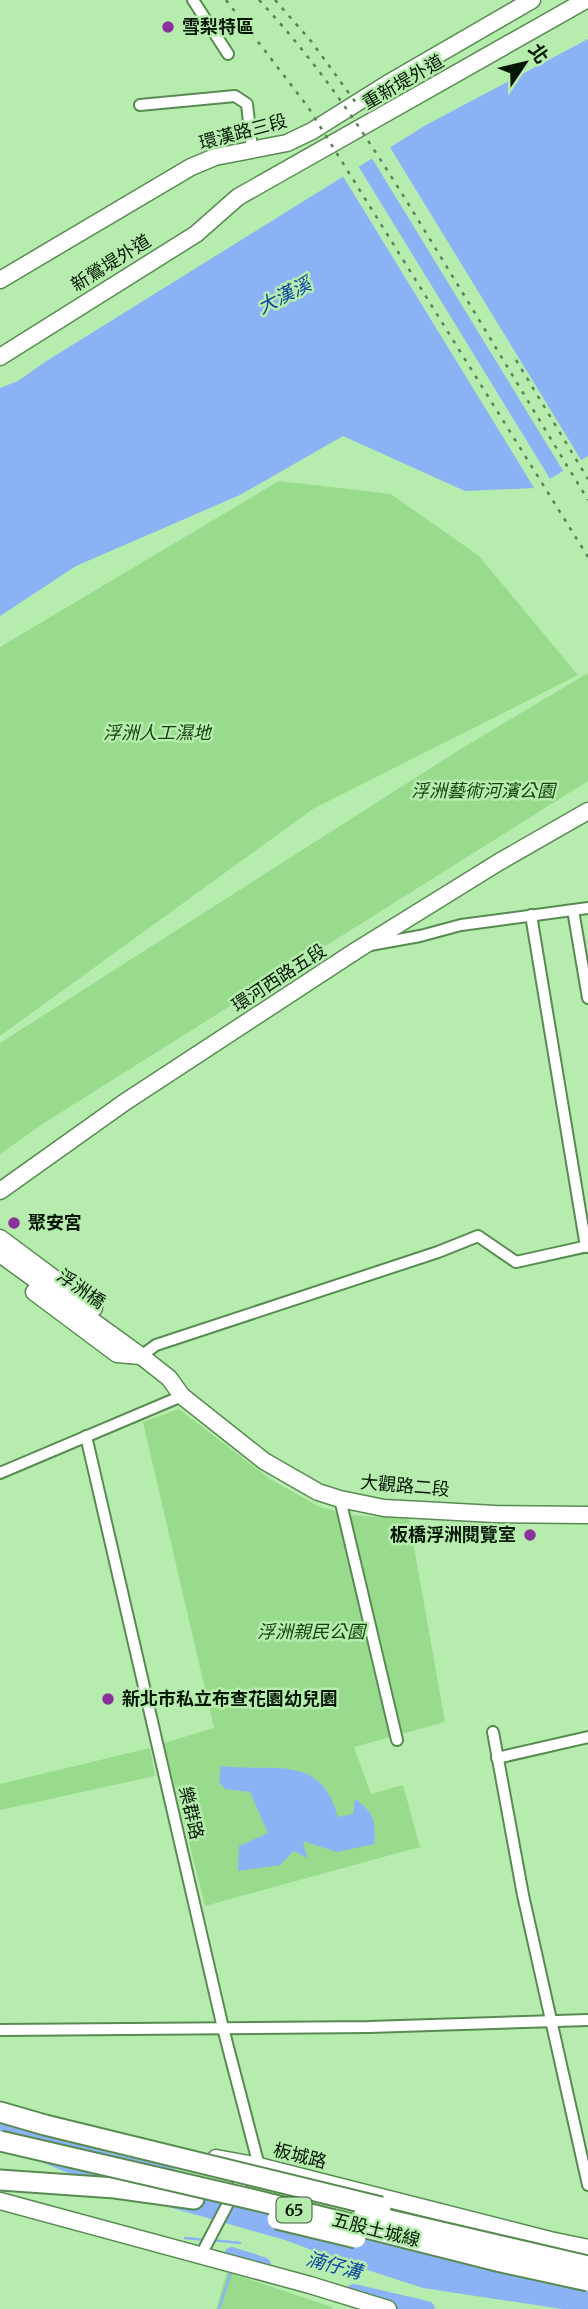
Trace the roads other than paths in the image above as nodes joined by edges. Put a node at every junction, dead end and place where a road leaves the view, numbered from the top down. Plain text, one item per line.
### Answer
1 (193, 0) edge
2 (532, 0) edge
3 (586, 0) edge
4 (228, 54) dead end
5 (140, 105) dead end
6 (253, 149) junction
7 (238, 197) joint
8 (0, 280) edge
9 (0, 357) edge
10 (588, 811) edge
11 (588, 908) edge
12 (573, 909) junction
13 (531, 915) junction
14 (362, 947) junction
15 (588, 998) edge
16 (0, 1191) edge
17 (0, 1238) edge
18 (0, 1246) edge
19 (587, 1246) edge
20 (0, 1254) edge
21 (0, 1266) edge
22 (71, 1304) junction
23 (141, 1356) junction
24 (183, 1395) junction
25 (86, 1436) junction
26 (0, 1473) edge
27 (340, 1499) junction
28 (588, 1514) edge
29 (493, 1732) dead end
30 (588, 1737) edge
31 (397, 1740) dead end
32 (497, 1758) junction
33 (588, 2020) edge
34 (551, 2021) junction
35 (223, 2028) junction
36 (0, 2030) edge
37 (0, 2112) edge
38 (0, 2127) edge
39 (0, 2140) edge
40 (259, 2166) junction
41 (0, 2180) edge
42 (588, 2185) edge
43 (0, 2201) edge
44 (204, 2248) junction
45 (588, 2248) edge
46 (500, 2262) junction
47 (588, 2265) edge
48 (588, 2281) edge
49 (388, 2309) edge

1 - 4 street
2 - 6 street, 環漢路三段
3 - 7 street, 重新堤外道
5 - 6 street
6 - 8 street, 環漢路三段
7 - 9 street, 新鶯堤外道
10 - 14 street, 環河西路五段
11 - 12 street
12 - 13 street
12 - 15 street
13 - 14 street
13 - 19 street
14 - 16 street, 環河西路五段
17 - 23 street
18 - 22 street
19 - 23 street
20 - 22 street, 浮洲橋
21 - 23 street
22 - 23 street, 浮洲橋
23 - 24 street, 大觀路二段
24 - 25 street
24 - 27 street, 大觀路二段
25 - 26 street
25 - 35 street, 樂群路
27 - 28 street, 大觀路二段
27 - 31 street
29 - 32 street
30 - 32 street
32 - 34 street
33 - 34 street
34 - 35 street
34 - 42 street
35 - 36 street
35 - 40 street, 樂群路
37 - 40 street, 板城路
37 - 47 highway, bridge
38 - 47 highway, 五股土城線 / 65, bridge
39 - 46 highway, 五股土城線 / 65, bridge
40 - 44 street
40 - 45 street, 板城路
41 - 46 highway, bridge
43 - 44 street
44 - 49 street
46 - 48 highway, 五股土城線 / 65, bridge

